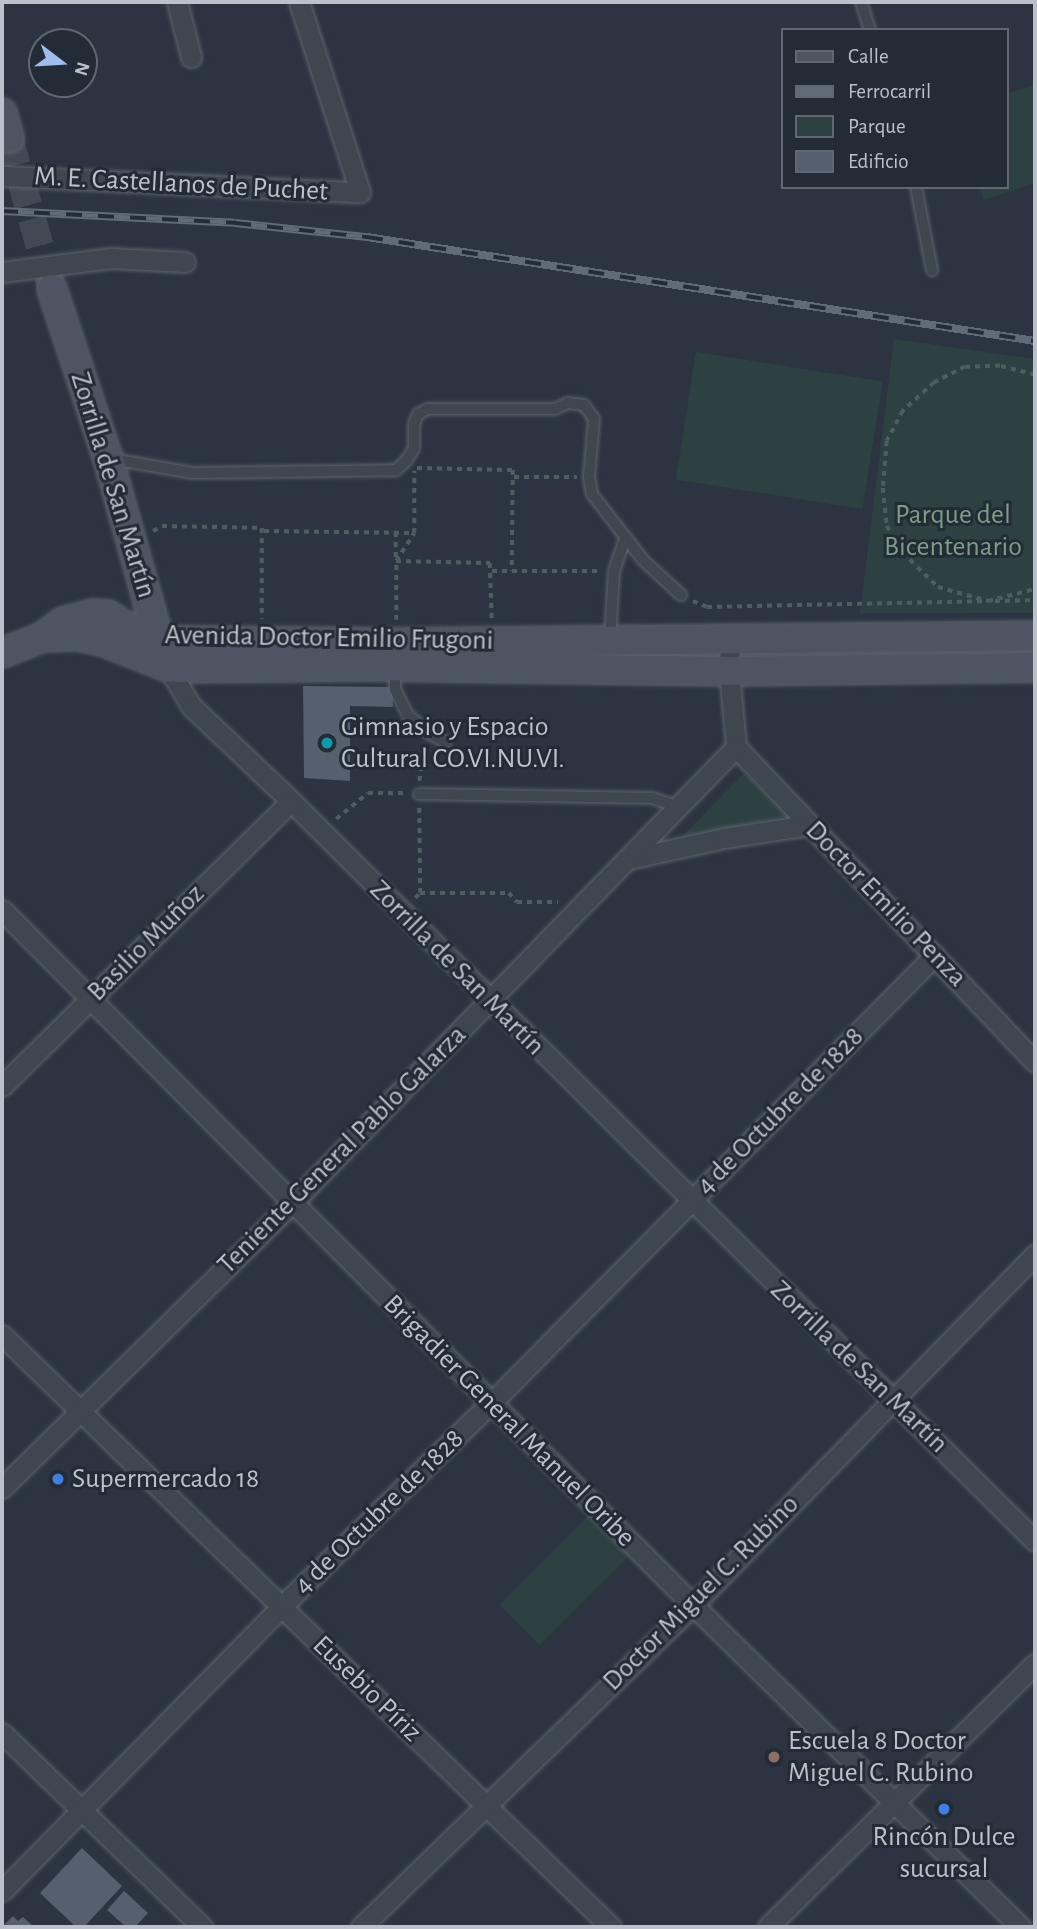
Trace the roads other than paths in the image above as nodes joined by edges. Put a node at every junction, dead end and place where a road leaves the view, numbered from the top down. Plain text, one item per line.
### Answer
1 (177, 2) edge
2 (299, 2) edge
3 (861, 2) edge
4 (869, 28) edge
5 (191, 57) dead end
6 (2, 176) edge
7 (916, 189) edge
8 (185, 261) dead end
9 (932, 270) dead end
10 (2, 272) edge
11 (52, 289) tunnel mouth
12 (108, 458) junction
13 (626, 537) junction
14 (141, 575) junction
15 (681, 595) road end
16 (113, 618) junction
17 (1035, 636) edge
18 (43, 637) junction
19 (158, 638) junction
20 (610, 640) junction
21 (730, 641) junction
22 (2, 653) edge
23 (395, 655) junction
24 (168, 667) junction
25 (1035, 667) edge
26 (729, 671) junction
27 (446, 742) dead end
28 (736, 747) junction
29 (419, 794) road end
30 (291, 801) junction
31 (680, 807) junction
32 (809, 825) junction
33 (629, 859) junction
34 (2, 910) edge
35 (935, 955) junction
36 (90, 999) junction
37 (490, 1000) junction
38 (1035, 1062) edge
39 (2, 1086) edge
40 (690, 1200) junction
41 (292, 1203) junction
42 (1035, 1254) edge
43 (2, 1335) edge
44 (893, 1399) junction
45 (492, 1402) junction
46 (78, 1412) junction
47 (2, 1488) edge
48 (1035, 1541) edge
49 (693, 1605) junction
50 (282, 1606) junction
51 (1035, 1664) edge
52 (2, 1733) edge
53 (895, 1802) junction
54 (485, 1805) junction
55 (80, 1811) junction
56 (2, 1891) edge
57 (202, 1927) edge
58 (361, 1927) edge
59 (611, 1927) edge
60 (768, 1927) edge
61 (1021, 1927) edge

1 - 5 street
2 - 6 street, M. E. Castellanos de Puchet
3 - 4 lane
7 - 9 lane
8 - 10 street
11 - 12 street, Zorrilla de San Martín
12 - 13 lane
12 - 14 street, Zorrilla de San Martín
13 - 15 lane
13 - 20 lane
14 - 16 street
14 - 19 street, Zorrilla de San Martín
16 - 18 street, Avenida Doctor Emilio Frugoni
16 - 19 street, Avenida Doctor Emilio Frugoni
17 - 21 street, Avenida Doctor Emilio Frugoni
18 - 22 street
18 - 24 street, Avenida Doctor Emilio Frugoni
19 - 23 street, Avenida Doctor Emilio Frugoni
19 - 24 street, Zorrilla de San Martín
20 - 21 street, Avenida Doctor Emilio Frugoni
20 - 23 street, Avenida Doctor Emilio Frugoni
21 - 26 street
23 - 24 street, Avenida Doctor Emilio Frugoni
23 - 26 street, Avenida Doctor Emilio Frugoni
23 - 27 lane
24 - 30 street, Zorrilla de San Martín
25 - 26 street, Avenida Doctor Emilio Frugoni
26 - 28 street
28 - 31 street, Teniente General Pablo Galarza
28 - 32 street, Doctor Emilio Penza
29 - 31 lane
30 - 36 street, Basilio Muñoz
30 - 37 street, Zorrilla de San Martín
31 - 33 street, Teniente General Pablo Galarza
32 - 33 street
32 - 35 street, Doctor Emilio Penza
33 - 37 street, Teniente General Pablo Galarza
34 - 36 street, Brigadier General Manuel Oribe
35 - 38 street, Doctor Emilio Penza
35 - 40 street, 4 de Octubre de 1828
36 - 39 street, Basilio Muñoz
36 - 41 street, Brigadier General Manuel Oribe
37 - 40 street, Zorrilla de San Martín
37 - 41 street, Teniente General Pablo Galarza
40 - 44 street, Zorrilla de San Martín
40 - 45 street, 4 de Octubre de 1828
41 - 45 street, Brigadier General Manuel Oribe
41 - 46 street, Teniente General Pablo Galarza
42 - 44 street, Doctor Miguel C. Rubino
43 - 46 street, Eusebio Píriz
44 - 48 street, Zorrilla de San Martín
44 - 49 street, Doctor Miguel C. Rubino
45 - 49 street, Brigadier General Manuel Oribe
45 - 50 street, 4 de Octubre de 1828
46 - 47 street, Teniente General Pablo Galarza
46 - 50 street, Eusebio Píriz
49 - 53 street, Brigadier General Manuel Oribe
49 - 54 street, Doctor Miguel C. Rubino
50 - 54 street, Eusebio Píriz
50 - 55 street, 4 de Octubre de 1828
51 - 53 street
52 - 55 street
53 - 60 street
53 - 61 street, Brigadier General Manuel Oribe
54 - 58 street, Doctor Miguel C. Rubino
54 - 59 street, Eusebio Píriz
55 - 56 street, 4 de Octubre de 1828
55 - 57 street

